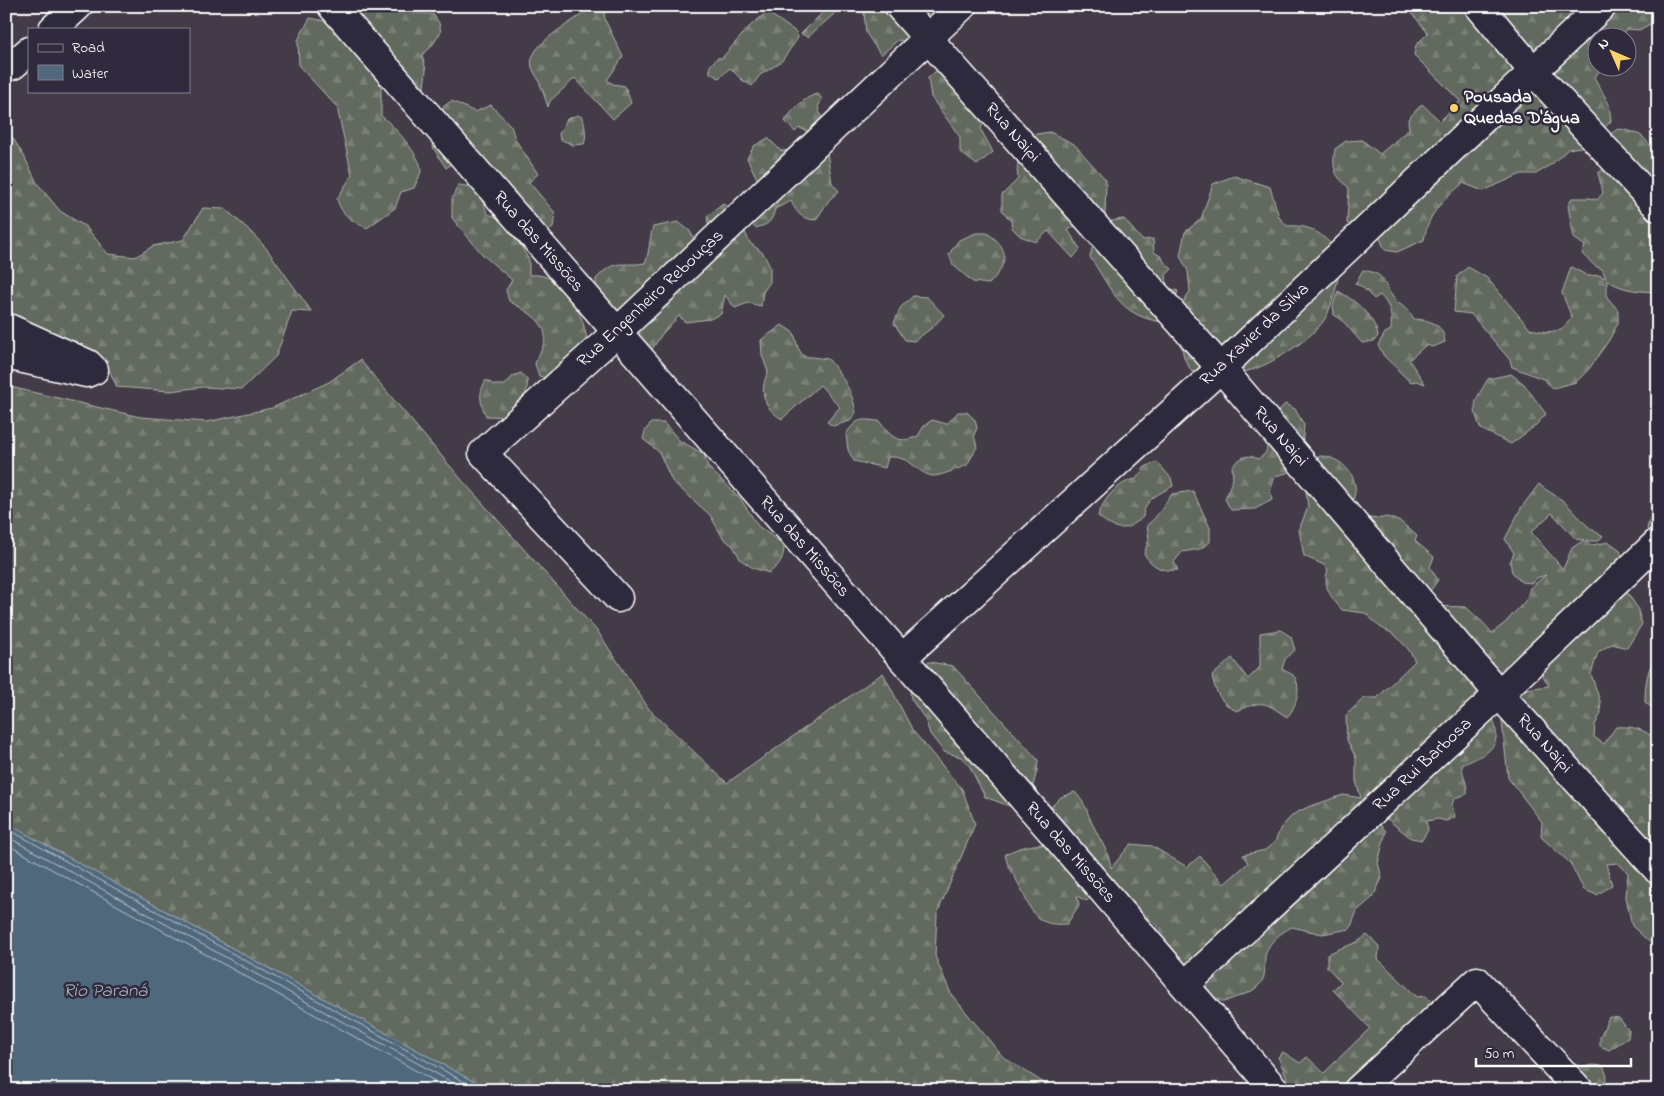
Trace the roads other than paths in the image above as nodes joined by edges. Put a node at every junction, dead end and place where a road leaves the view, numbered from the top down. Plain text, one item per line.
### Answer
1 (78, 6) edge
2 (332, 6) edge
3 (899, 6) edge
4 (962, 6) edge
5 (1479, 6) edge
6 (1602, 6) edge
7 (54, 28) edge
8 (927, 38) junction
9 (1533, 71) junction
10 (1658, 207) edge
11 (6, 327) edge
12 (616, 333) junction
13 (6, 355) edge
14 (1220, 368) junction
15 (1658, 542) edge
16 (618, 598) dead end
17 (902, 658) junction
18 (1499, 694) junction
19 (1658, 870) edge
20 (1185, 985) junction
21 (1275, 1090) edge
22 (1358, 1090) edge
23 (1579, 1090) edge

1 - 7 street
2 - 12 street, Rua das Missões
3 - 8 street, Rua Naipi
4 - 8 street, Rua Engenheiro Rebouças
5 - 9 street
6 - 9 street, Rua Xavier da Silva
8 - 12 street, Rua Engenheiro Rebouças
8 - 14 street, Rua Naipi
9 - 10 street
9 - 14 street, Rua Xavier da Silva
11 - 13 street
12 - 16 street, Rua Engenheiro Rebouças
12 - 17 street, Rua das Missões
14 - 17 street, Rua Xavier da Silva
14 - 18 street, Rua Naipi
15 - 18 street, Rua Rui Barbosa
17 - 20 street, Rua das Missões
18 - 19 street, Rua Naipi
18 - 20 street, Rua Rui Barbosa
20 - 21 street, Rua das Missões
22 - 23 street

